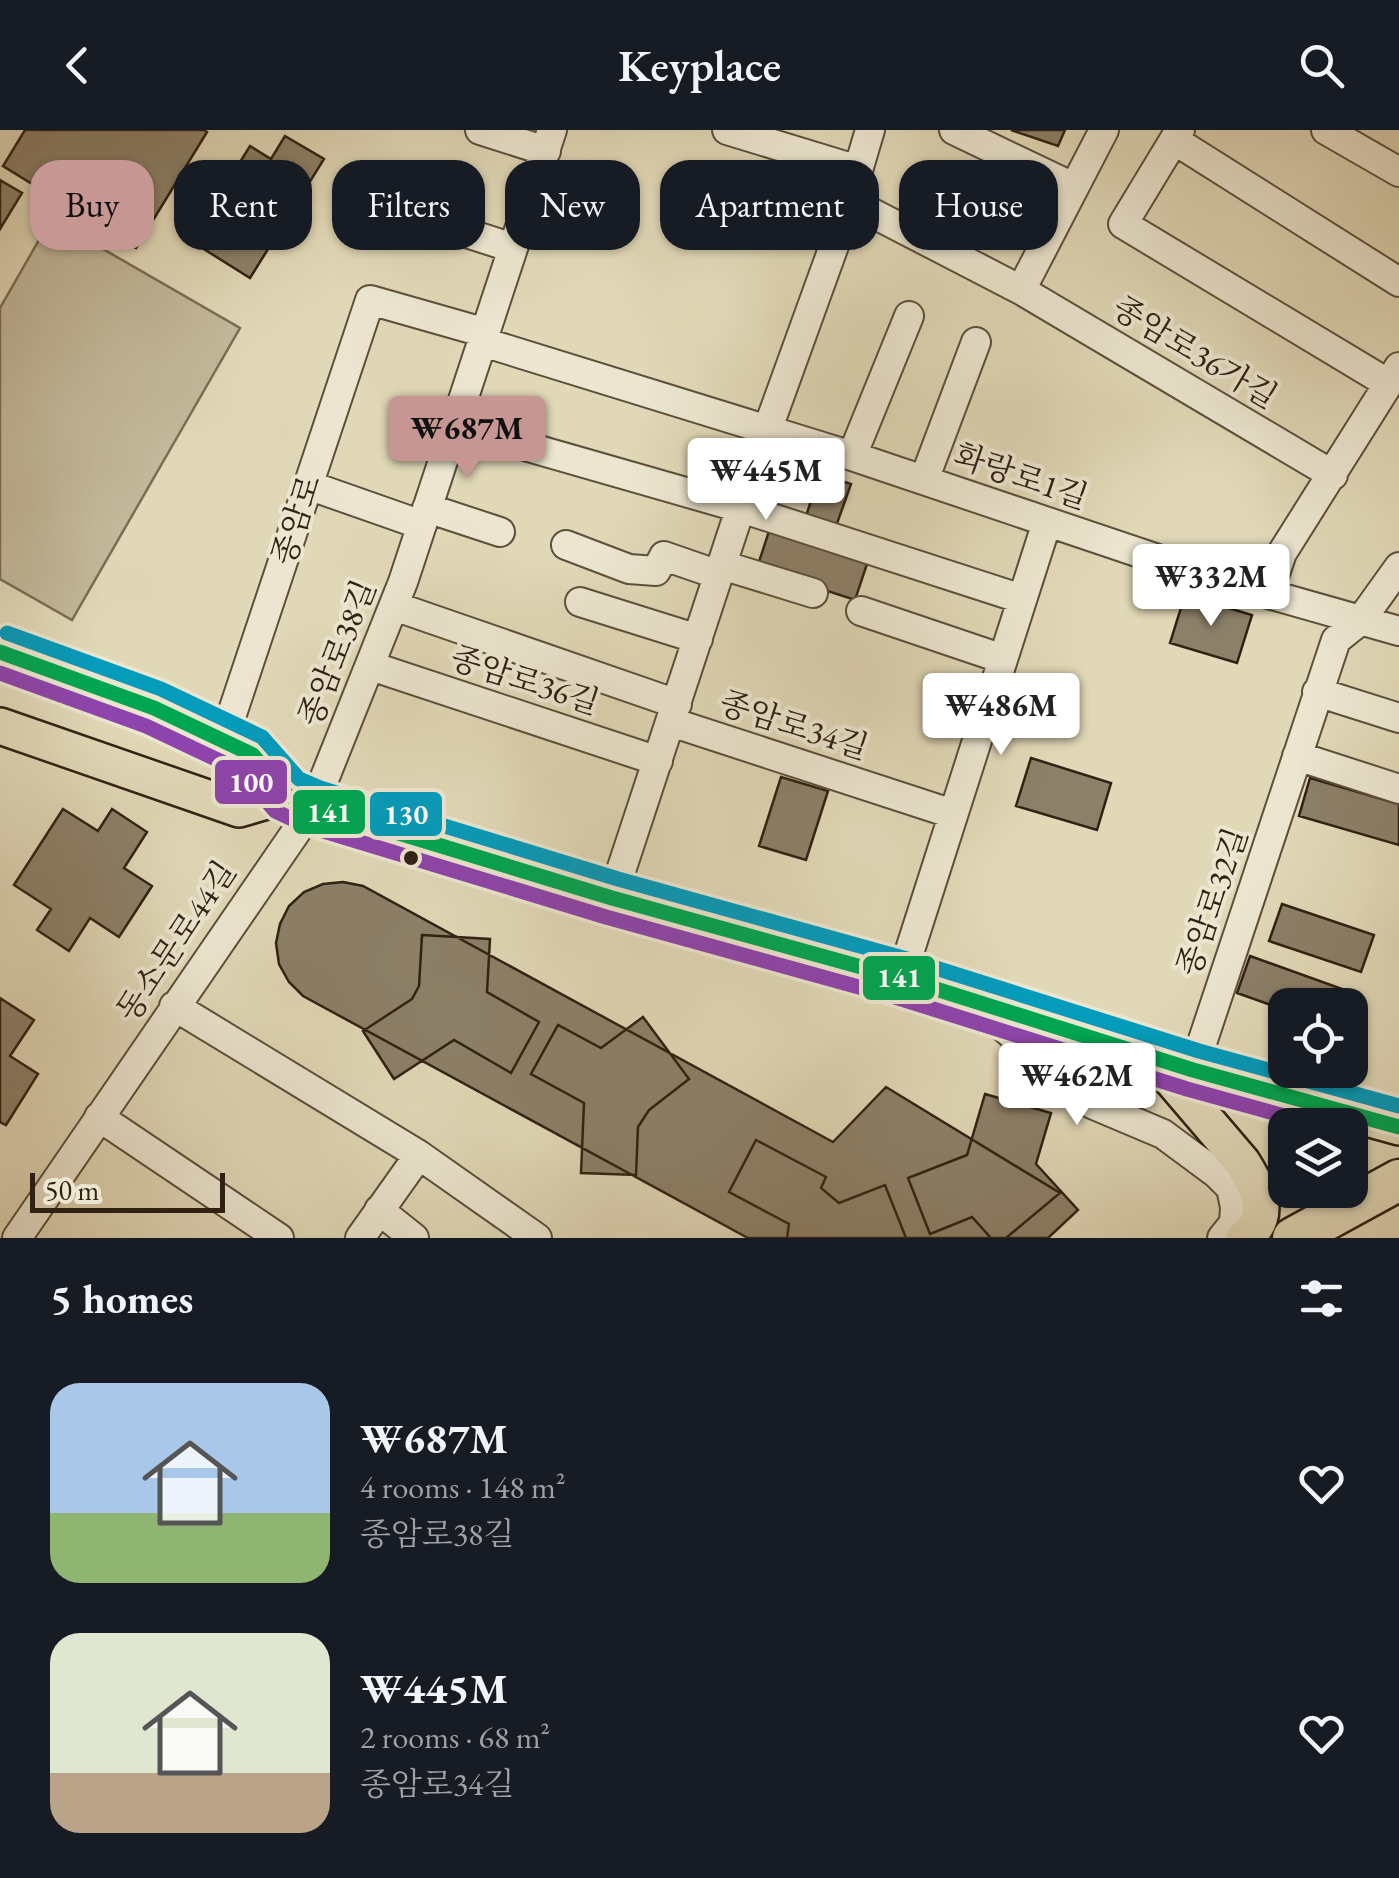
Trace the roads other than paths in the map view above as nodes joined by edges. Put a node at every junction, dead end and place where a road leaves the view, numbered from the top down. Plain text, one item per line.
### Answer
1 (480, 130) edge
2 (728, 130) edge
3 (870, 130) edge
4 (954, 130) edge
5 (1104, 130) edge
6 (1326, 130) edge
7 (1177, 135) edge
8 (549, 140) edge
9 (826, 160) edge
10 (861, 160) edge
11 (1399, 172) edge
12 (1073, 188) junction
13 (879, 216) edge
14 (512, 250) edge
15 (832, 250) edge
16 (1399, 282) edge
17 (1021, 290) junction
18 (909, 316) dead end
19 (484, 338) junction
20 (976, 342) dead end
21 (1394, 375) edge
22 (455, 426) junction
23 (768, 432) junction
24 (852, 456) junction
25 (1333, 475) junction
26 (924, 480) junction
27 (308, 486) junction
28 (741, 508) junction
29 (425, 517) junction
30 (1047, 522) junction
31 (500, 532) dead end
32 (566, 546) dead end
33 (1399, 567) edge
34 (628, 569) junction
35 (720, 570) junction
36 (813, 593) dead end
37 (1268, 594) junction
38 (1022, 599) junction
39 (580, 602) dead end
40 (394, 606) junction
41 (860, 611) dead end
42 (614, 613) junction
43 (1362, 620) junction
44 (1399, 631) edge
45 (698, 640) junction
46 (0, 652) edge
47 (1003, 658) junction
48 (370, 666) junction
49 (1317, 692) junction
50 (674, 712) junction
51 (1399, 718) edge
52 (0, 726) edge
53 (224, 740) junction
54 (1297, 756) junction
55 (658, 761) junction
56 (1399, 790) edge
57 (300, 801) junction
58 (953, 814) junction
59 (612, 898) junction
60 (901, 978) junction
61 (973, 1000) junction
62 (174, 1006) junction
63 (1153, 1058) junction
64 (1193, 1070) junction
65 (1390, 1114) edge
66 (99, 1117) junction
67 (419, 1155) junction
68 (1399, 1180) edge
69 (1399, 1190) edge
70 (379, 1210) junction
71 (14, 1234) edge
72 (529, 1236) edge
73 (279, 1238) edge
74 (360, 1238) edge
75 (414, 1238) edge
76 (1222, 1238) edge
77 (1244, 1238) edge
78 (1293, 1238) edge
79 (1324, 1238) edge

1 - 8 street, 종암로38길
2 - 9 street
3 - 10 street
4 - 12 street
5 - 12 street
6 - 11 street
7 - 16 street
7 - 21 street
12 - 17 street
13 - 17 street, 종암로36가길
14 - 19 street, 종암로38길
15 - 23 street
17 - 25 street, 종암로36가길
18 - 24 street
19 - 22 street, 종암로38길
19 - 23 street
19 - 27 street, 종암로
20 - 26 street
21 - 25 street
22 - 28 street
22 - 29 street, 종암로38길
23 - 24 street, 화랑로1길
23 - 28 street
24 - 26 street, 화랑로1길
25 - 37 street
26 - 30 street, 화랑로1길
27 - 29 street
27 - 53 street, 종암로
28 - 35 street
28 - 38 street
29 - 31 street
29 - 40 street, 종암로38길
30 - 37 street, 화랑로1길
30 - 38 street
32 - 34 street
33 - 43 street, 종암로32길
34 - 35 street
34 - 42 street
35 - 36 street
35 - 45 street
37 - 43 street, 화랑로1길
38 - 47 street
39 - 42 street
40 - 48 street, 종암로38길
40 - 50 street, 종암로36길
41 - 47 street
42 - 45 street
43 - 44 street, 화랑로1길
43 - 49 street, 종암로32길
45 - 50 street
46 - 53 main road
47 - 58 street
48 - 55 street, 종암로36길
48 - 57 street, 종암로38길
49 - 51 street
49 - 54 street, 종암로32길
50 - 55 street
50 - 58 street, 종암로34길
52 - 57 main road
53 - 57 main road
54 - 56 street
54 - 64 street, 종암로32길
55 - 59 street
57 - 59 main road
57 - 62 street, 동소문로44길
58 - 60 street
59 - 60 main road
60 - 61 main road
61 - 63 main road
61 - 76 street
62 - 66 street, 동소문로44길
62 - 67 street
63 - 64 main road
63 - 77 main road
64 - 65 main road
66 - 71 street, 동소문로44길
66 - 73 street
67 - 70 street
67 - 72 street
68 - 78 highway
69 - 79 main road
70 - 74 street
70 - 75 street

